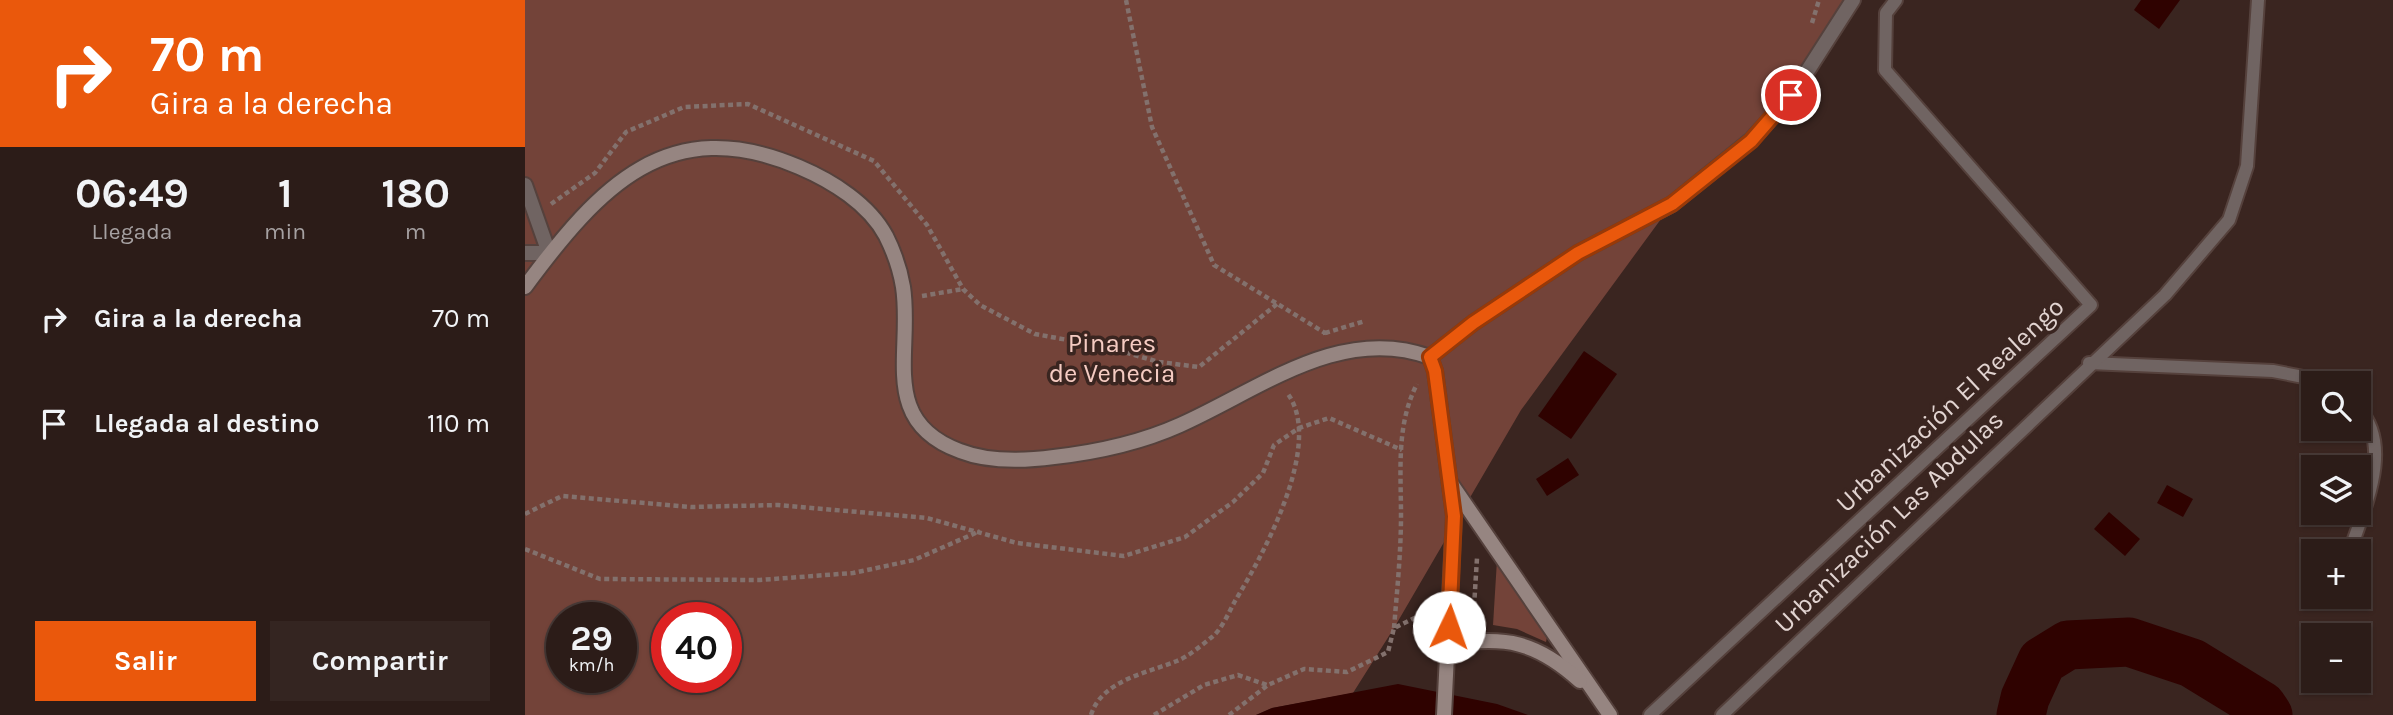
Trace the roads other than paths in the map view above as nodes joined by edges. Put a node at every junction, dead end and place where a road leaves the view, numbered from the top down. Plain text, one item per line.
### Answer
1 (1853, 0) edge
2 (1896, 0) edge
3 (2258, 0) edge
4 (525, 185) edge
5 (525, 253) edge
6 (549, 253) junction
7 (525, 287) edge
8 (1430, 357) junction
9 (2089, 363) junction
10 (2301, 377) edge
11 (2371, 422) edge
12 (1451, 484) junction
13 (2354, 539) edge
14 (1448, 645) junction
15 (1594, 693) junction
16 (1444, 715) edge
17 (1610, 715) edge
18 (1650, 715) edge
19 (1723, 715) edge

1 - 8 street
2 - 18 lane, Urbanización El Realengo
3 - 9 lane, Urbanización Las Abdulas
4 - 6 street
5 - 6 street
6 - 7 street
6 - 8 street
8 - 12 street
9 - 10 lane
9 - 19 lane, Urbanización Las Abdulas
11 - 13 lane
12 - 14 street
12 - 15 street
14 - 15 street
14 - 16 street
15 - 17 street

